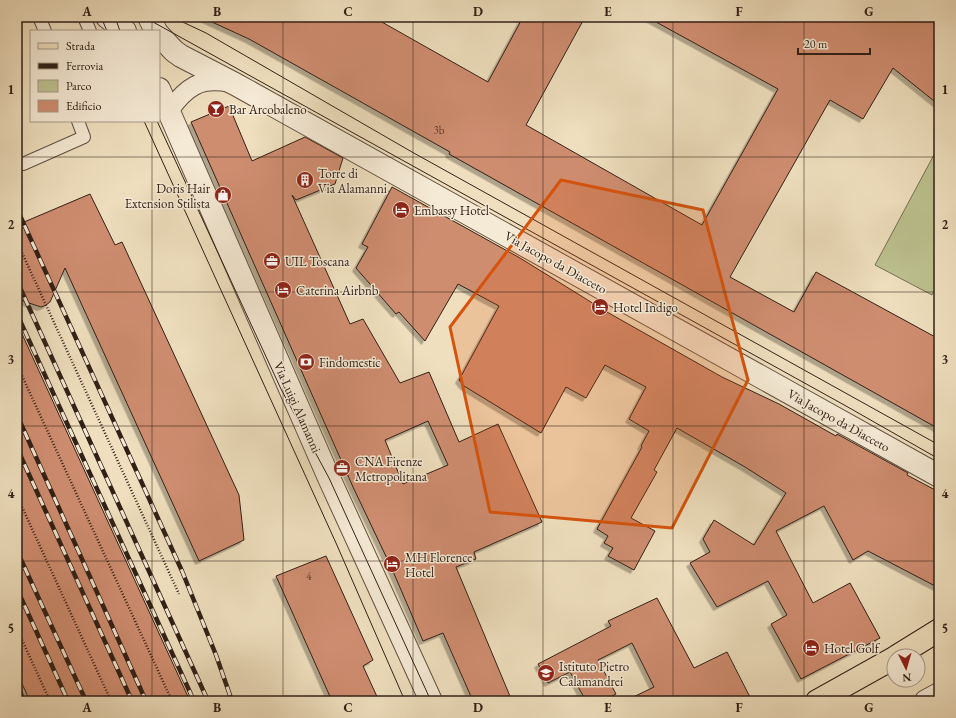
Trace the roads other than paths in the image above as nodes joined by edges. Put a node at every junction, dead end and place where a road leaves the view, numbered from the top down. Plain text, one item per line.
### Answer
1 (39, 17) edge
2 (84, 17) edge
3 (107, 17) edge
4 (149, 17) edge
5 (45, 30) edge
6 (90, 30) edge
7 (125, 30) edge
8 (156, 30) edge
9 (160, 36) edge
10 (235, 84) junction
11 (160, 91) edge
12 (169, 111) junction
13 (78, 122) edge
14 (23, 164) dead end
15 (939, 476) edge
16 (939, 630) edge
17 (939, 644) edge
18 (910, 648) edge
19 (926, 649) edge
20 (886, 663) edge
21 (886, 665) edge
22 (874, 670) junction
23 (939, 694) edge
24 (431, 701) edge
25 (818, 701) edge
26 (926, 701) edge

1 - 5 lane
2 - 6 lane
3 - 7 street
4 - 8 street
9 - 10 street
10 - 12 street
10 - 15 street, Via Jacopo da Diacceto
11 - 12 street, Via Luigi Alamanni
12 - 24 street, Via Luigi Alamanni
13 - 14 lane
16 - 18 main road
17 - 19 main road
20 - 22 main road
21 - 22 main road
22 - 25 main road
23 - 26 street

